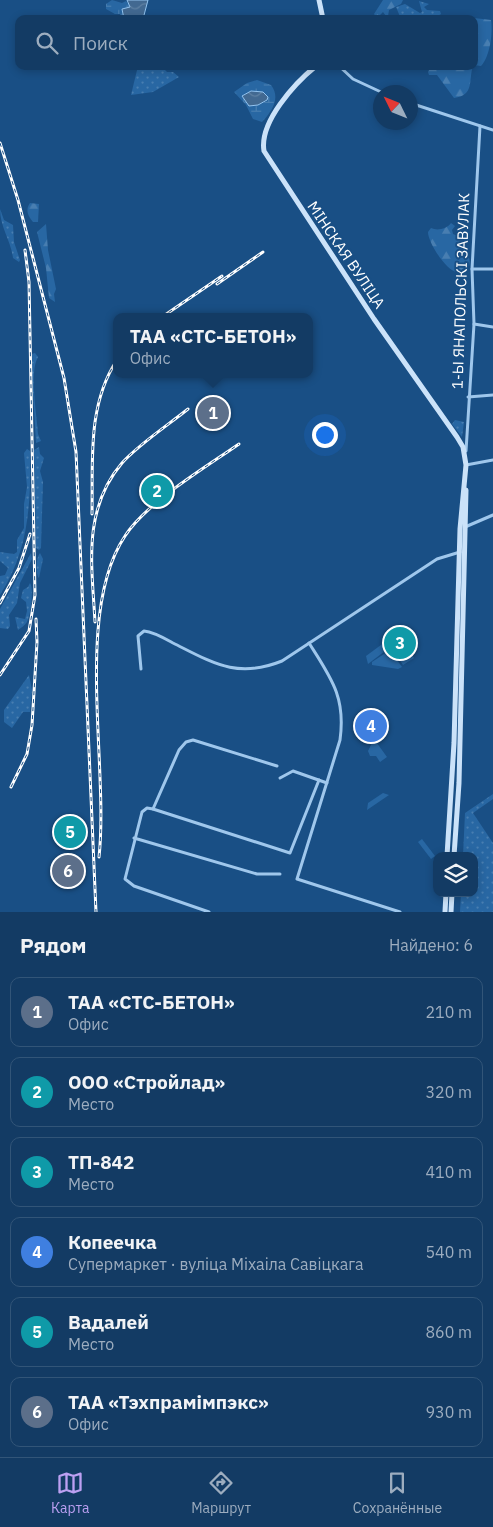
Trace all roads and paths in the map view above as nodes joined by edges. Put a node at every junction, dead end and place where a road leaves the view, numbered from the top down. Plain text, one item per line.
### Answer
1 (319, 0) edge
2 (322, 15) edge
3 (312, 70) edge
4 (343, 70) edge
5 (373, 88) edge
6 (418, 106) edge
7 (480, 126) junction
8 (493, 130) edge
9 (472, 269) junction
10 (493, 269) edge
11 (474, 324) junction
12 (493, 327) edge
13 (493, 395) edge
14 (468, 397) junction
15 (465, 456) junction
16 (493, 460) edge
17 (466, 465) junction
18 (493, 515) edge
19 (462, 528) junction
20 (462, 552) junction
21 (309, 643) junction
22 (141, 669) dead end
23 (276, 766) dead end
24 (280, 778) dead end
25 (319, 780) junction
26 (327, 783) junction
27 (457, 807) junction
28 (450, 808) junction
29 (153, 809) junction
30 (134, 838) junction
31 (447, 852) edge
32 (454, 852) edge
33 (280, 874) dead end
34 (446, 897) edge
35 (452, 897) edge
36 (209, 912) edge
37 (400, 912) edge
38 (446, 912) edge
39 (451, 912) edge

1 - 2 main road
3 - 15 main road, МІНСКАЯ ВУЛІЦА
4 - 5 street
6 - 7 street
7 - 8 street
7 - 9 street, 1-Ы ЯНАПОЛЬСКІ ЗАВУЛАК
9 - 10 street
9 - 11 street, 1-Ы ЯНАПОЛЬСКІ ЗАВУЛАК
11 - 12 street
11 - 14 street, 1-Ы ЯНАПОЛЬСКІ ЗАВУЛАК
13 - 14 street
14 - 15 street, 1-Ы ЯНАПОЛЬСКІ ЗАВУЛАК
15 - 17 main road, МІНСКАЯ ВУЛІЦА
16 - 17 street
17 - 19 main road, МІНСКАЯ ВУЛІЦА
18 - 19 street
19 - 20 main road, МІНСКАЯ ВУЛІЦА
20 - 21 street
20 - 27 main road
20 - 28 main road
21 - 22 street
21 - 26 street
23 - 29 street
24 - 25 street
25 - 26 street
25 - 29 street
26 - 37 street
27 - 28 main road
27 - 32 main road
28 - 31 main road
29 - 30 street
30 - 33 street
30 - 36 street
34 - 38 main road
35 - 39 main road

